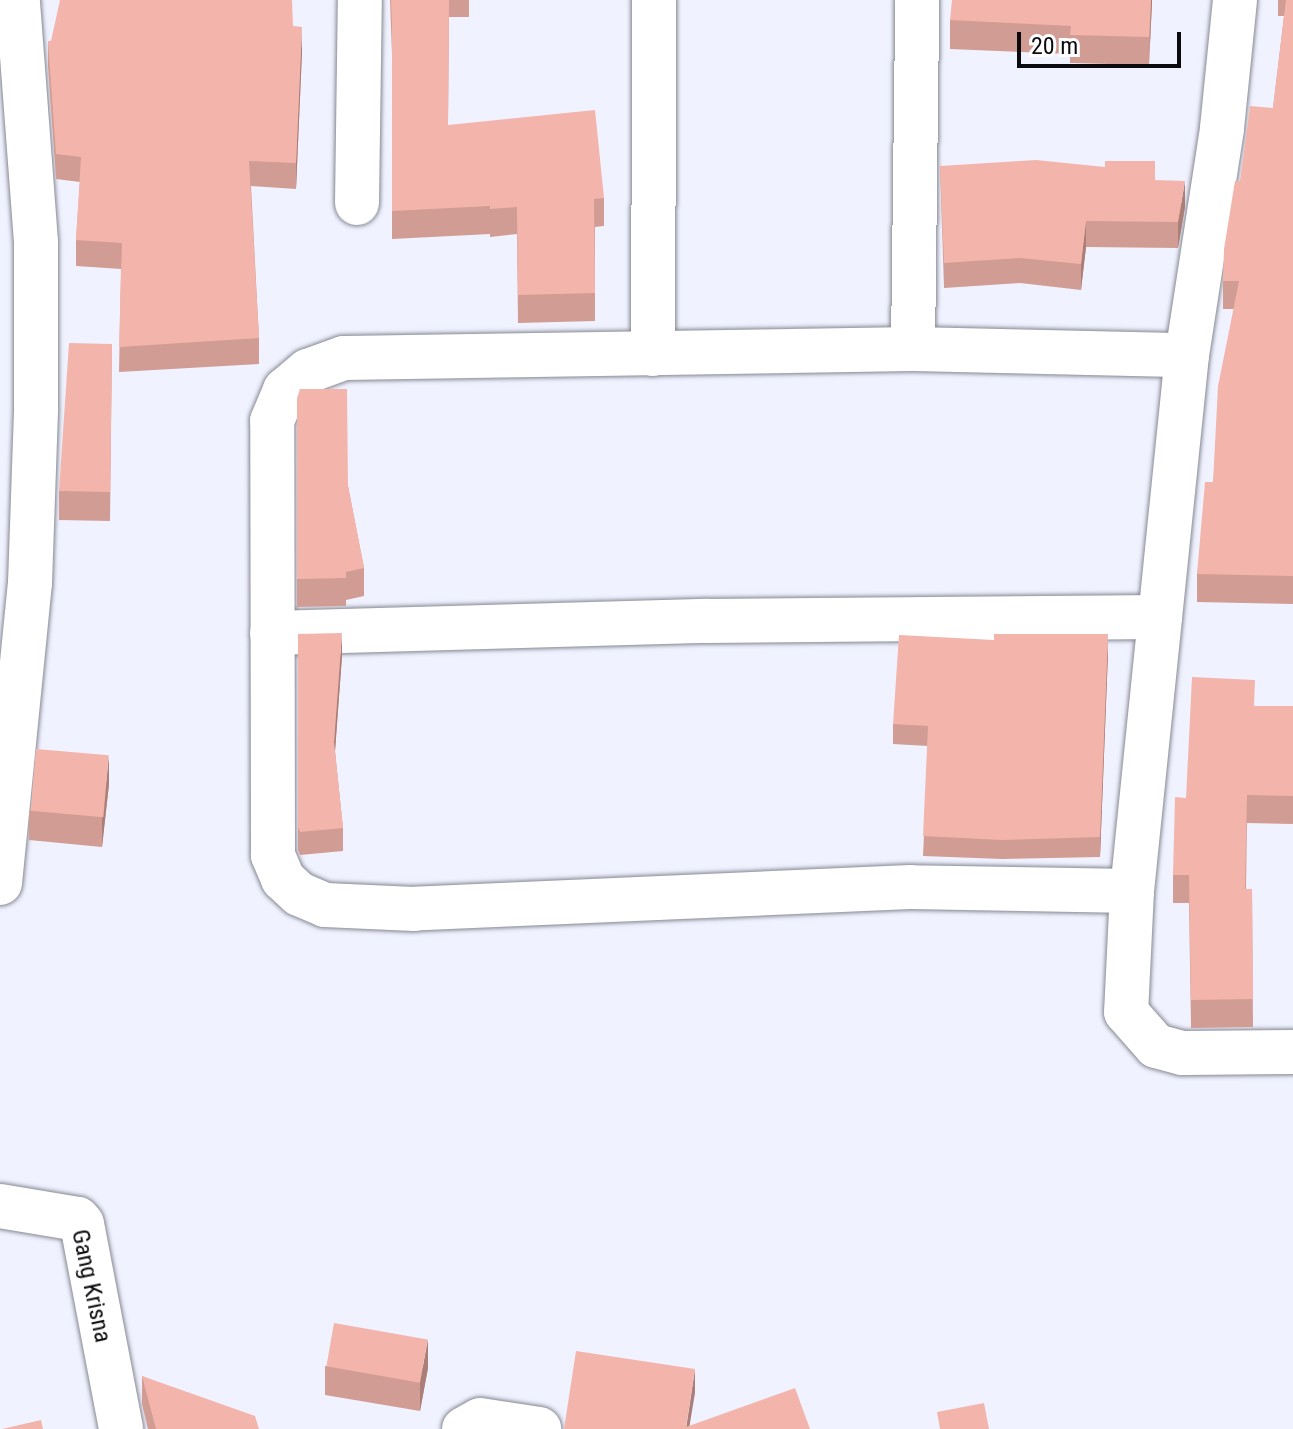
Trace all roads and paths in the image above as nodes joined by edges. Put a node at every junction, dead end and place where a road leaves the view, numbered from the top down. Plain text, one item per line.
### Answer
1 (18, 0) edge
2 (360, 0) edge
3 (654, 0) edge
4 (917, 0) edge
5 (1235, 0) edge
6 (357, 203) dead end
7 (913, 349) junction
8 (653, 354) junction
9 (1187, 355) junction
10 (18, 409) edge
11 (1160, 617) junction
12 (272, 633) junction
13 (0, 883) edge
14 (1132, 891) junction
15 (1293, 1052) edge
16 (0, 1206) edge
17 (121, 1429) edge
18 (464, 1429) edge
19 (539, 1429) edge

1 - 10 street
2 - 6 street
3 - 8 street
4 - 7 street
5 - 9 street
7 - 8 street
7 - 9 street
8 - 12 street
9 - 11 street
10 - 13 street
11 - 12 street
11 - 14 street
12 - 14 street
14 - 15 street
16 - 17 street, Gang Krisna
18 - 19 street

